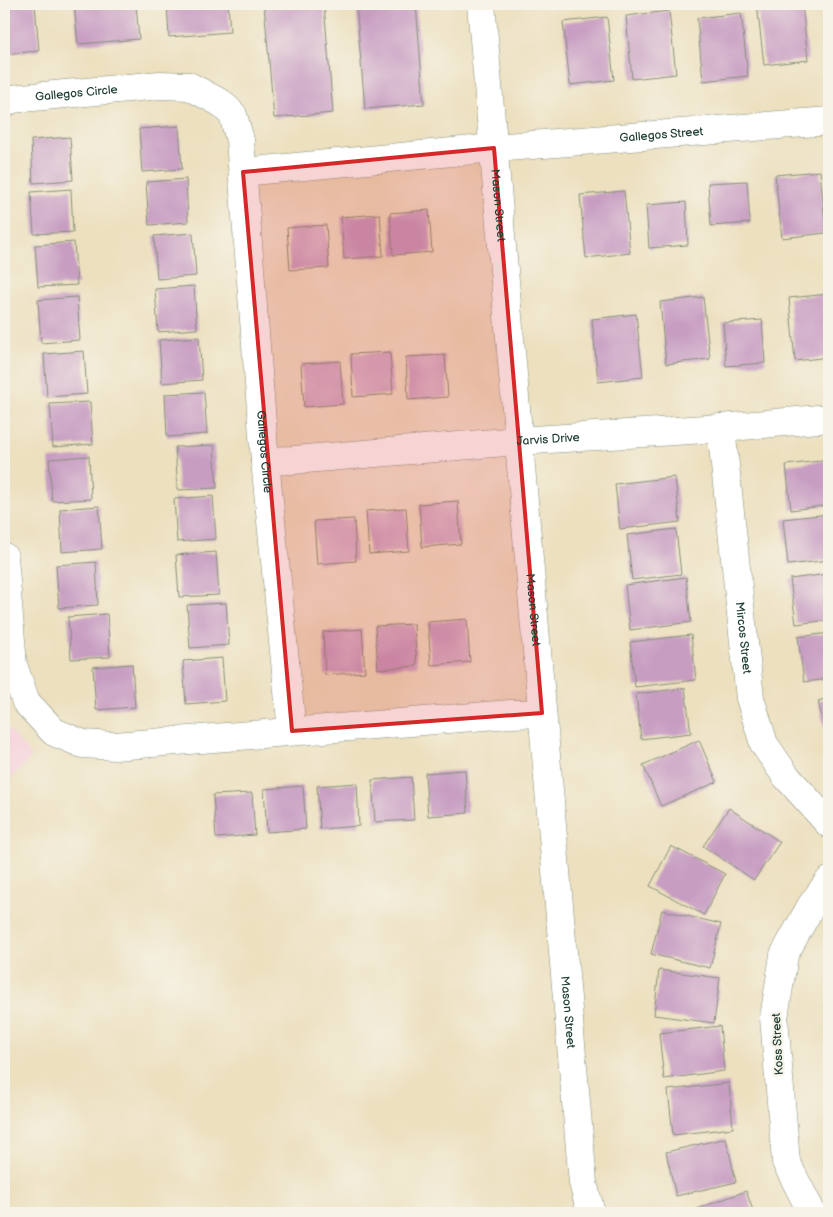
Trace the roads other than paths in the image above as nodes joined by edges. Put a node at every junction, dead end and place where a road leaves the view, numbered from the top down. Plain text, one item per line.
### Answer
1 (481, 4) edge
2 (4, 104) edge
3 (829, 121) edge
4 (494, 148) junction
5 (243, 172) junction
6 (829, 418) edge
7 (721, 428) junction
8 (518, 441) junction
9 (265, 461) junction
10 (4, 557) edge
11 (542, 713) junction
12 (292, 731) junction
13 (829, 824) edge
14 (829, 881) edge
15 (590, 1213) edge
16 (812, 1213) edge

1 - 4 street, Mason Street
2 - 5 street, Gallegos Circle
3 - 4 street, Gallegos Street
4 - 5 street
4 - 8 street, Mason Street
5 - 9 street, Gallegos Circle
6 - 7 street, Jarvis Drive
7 - 8 street, Jarvis Drive
7 - 13 street, Mircos Street
8 - 9 street, Jarvis Drive
8 - 11 street, Mason Street
9 - 12 street, Gallegos Circle
10 - 12 street
11 - 12 street
11 - 15 street, Mason Street
14 - 16 street, Koss Street

